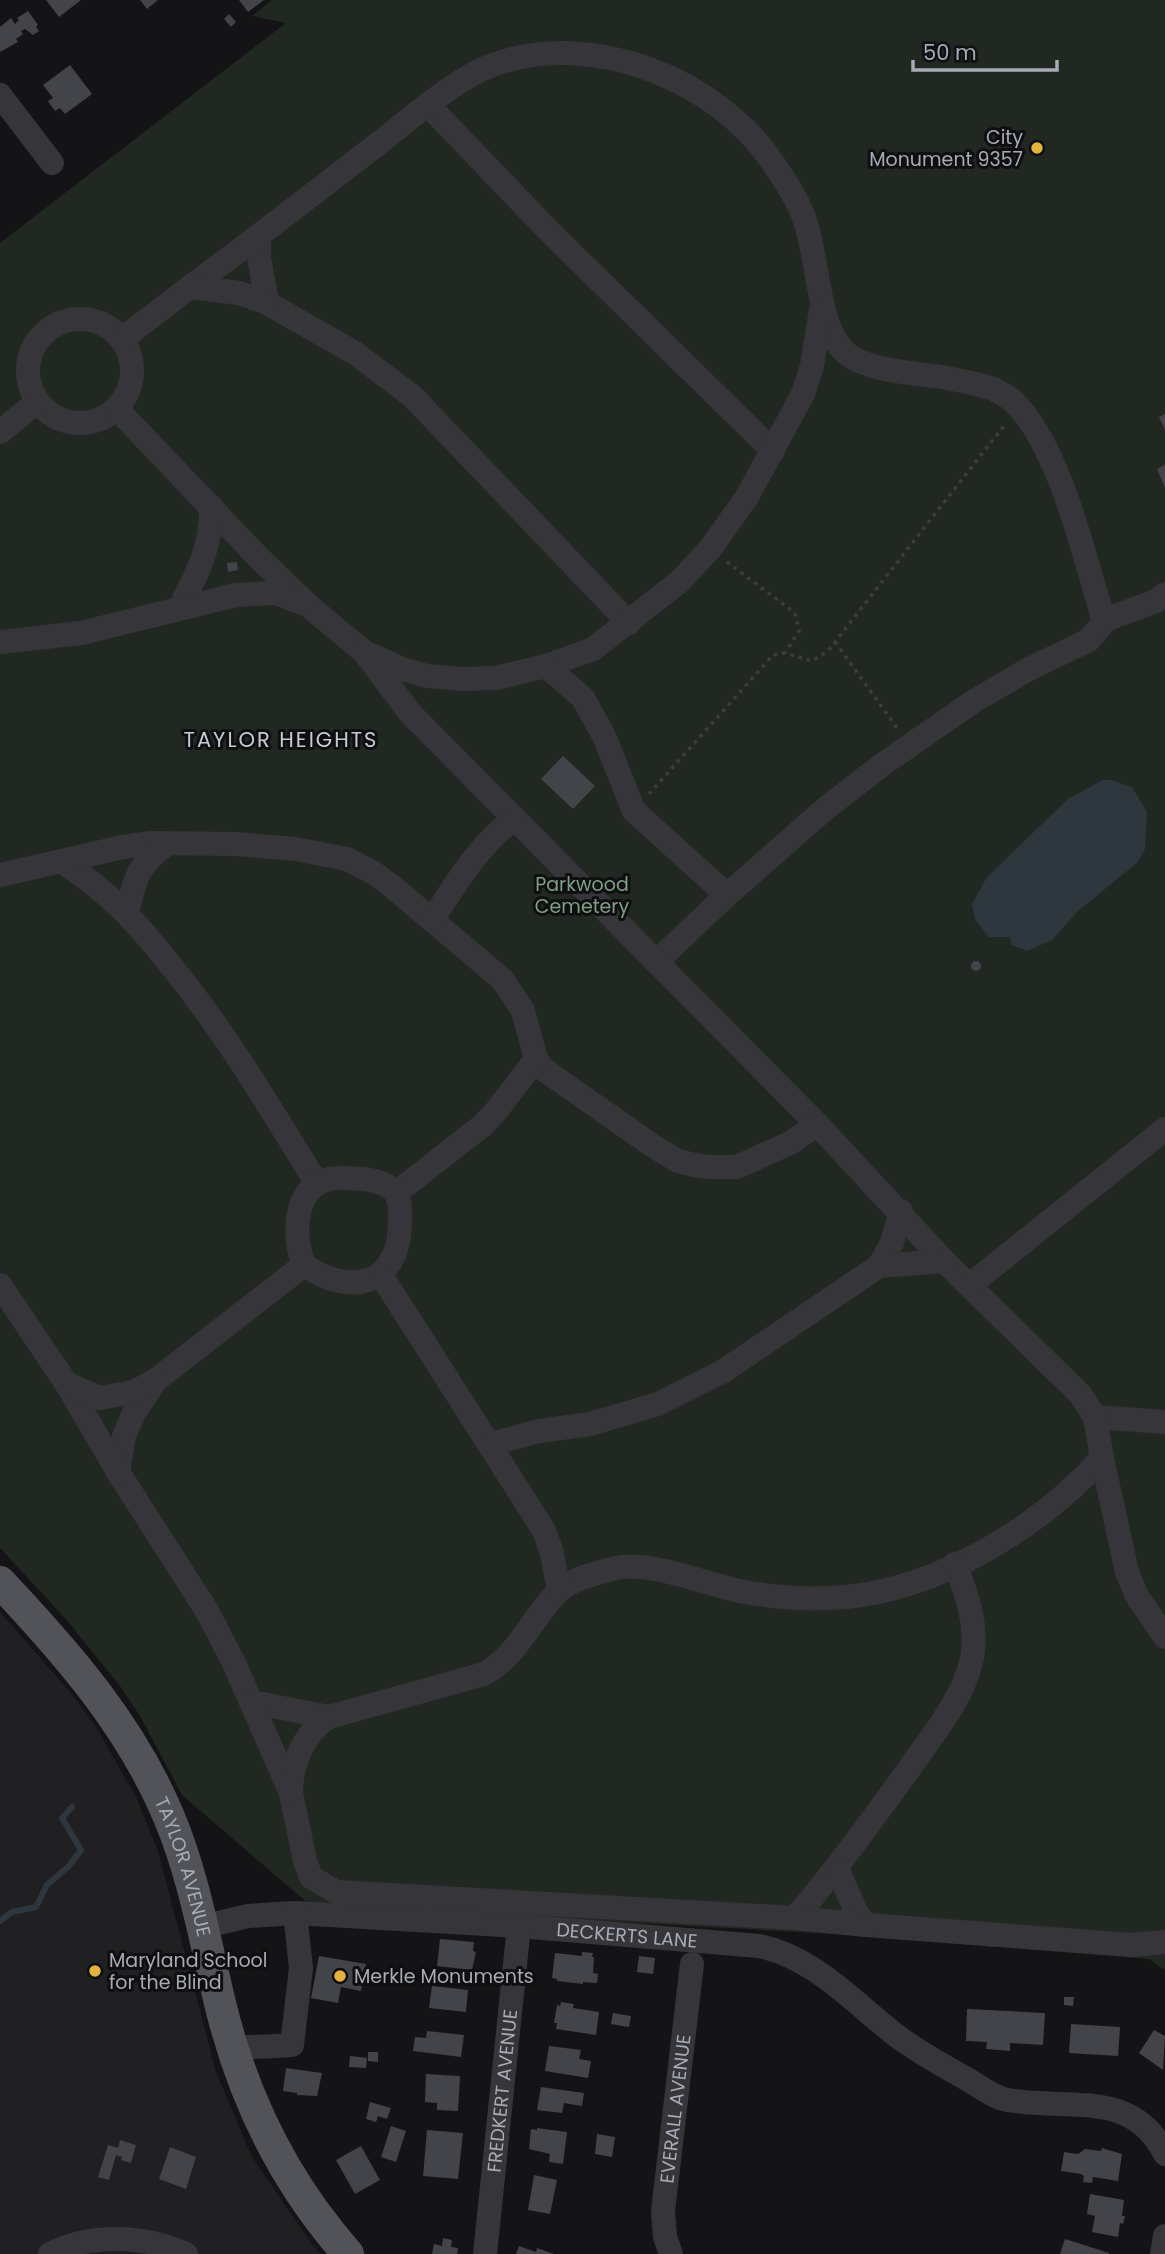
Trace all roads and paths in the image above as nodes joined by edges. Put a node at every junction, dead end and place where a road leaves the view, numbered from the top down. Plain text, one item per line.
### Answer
1 (0, 95) edge
2 (428, 105) junction
3 (52, 163) dead end
4 (258, 236) junction
5 (190, 287) junction
6 (822, 300) junction
7 (267, 303) junction
8 (122, 339) junction
9 (37, 402) junction
10 (1018, 407) junction
11 (117, 410) junction
12 (0, 432) edge
13 (773, 452) junction
14 (211, 507) junction
15 (710, 549) junction
16 (1165, 594) edge
17 (309, 606) junction
18 (180, 607) junction
19 (1102, 621) junction
20 (629, 623) junction
21 (0, 642) edge
22 (835, 642) junction
23 (364, 652) junction
24 (785, 653) junction
25 (547, 666) junction
26 (909, 746) junction
27 (634, 811) junction
28 (514, 819) junction
29 (168, 843) junction
30 (61, 861) junction
31 (0, 875) edge
32 (727, 895) junction
33 (127, 913) junction
34 (432, 920) junction
35 (656, 962) junction
36 (536, 1059) junction
37 (817, 1124) junction
38 (1165, 1129) edge
39 (316, 1182) junction
40 (396, 1193) junction
41 (901, 1211) junction
42 (944, 1261) junction
43 (304, 1265) junction
44 (879, 1266) junction
45 (381, 1275) junction
46 (0, 1285) edge
47 (971, 1285) junction
48 (156, 1380) junction
49 (66, 1383) junction
50 (1095, 1417) junction
51 (1165, 1422) edge
52 (491, 1444) junction
53 (1102, 1458) junction
54 (118, 1472) junction
55 (955, 1564) junction
56 (0, 1581) edge
57 (559, 1590) junction
58 (1165, 1637) edge
59 (251, 1702) junction
60 (329, 1717) junction
61 (291, 1793) junction
62 (837, 1868) junction
63 (295, 1913) junction
64 (795, 1917) junction
65 (866, 1925) junction
66 (519, 1926) junction
67 (202, 1927) junction
68 (1165, 1942) edge
69 (692, 1964) dead end
70 (233, 2048) junction
71 (1165, 2154) edge
72 (1165, 2236) edge
73 (50, 2254) edge
74 (186, 2254) edge
75 (348, 2254) edge
76 (485, 2254) edge
77 (671, 2254) edge
78 (1162, 2254) edge

1 - 3 street
2 - 4 street
2 - 6 street
2 - 13 street
4 - 5 street
4 - 7 street
5 - 7 street
5 - 8 street
6 - 10 street
6 - 13 street
7 - 20 street
8 - 9 street
8 - 11 street
9 - 11 street
9 - 12 street
10 - 19 street
10 - 22 path
11 - 14 street
13 - 15 street
14 - 17 street
14 - 18 street
15 - 20 street
15 - 24 path
16 - 19 street
17 - 18 street
17 - 23 street
18 - 21 street
19 - 26 street
20 - 25 street
22 - 24 path
22 - 26 path
23 - 25 street
23 - 28 street
24 - 27 path
25 - 27 street
26 - 32 street
27 - 32 street
28 - 34 street
28 - 35 street
29 - 30 street
29 - 33 street
29 - 34 street
30 - 31 street
30 - 33 street
32 - 35 street
33 - 39 street
34 - 36 street
35 - 37 street
36 - 37 street
36 - 40 street
37 - 41 street
38 - 47 street
39 - 40 street
39 - 43 street
40 - 45 street
41 - 42 street
41 - 44 street
42 - 44 street
42 - 47 street
43 - 45 street
43 - 48 street
44 - 52 street
45 - 52 street
46 - 49 street
47 - 50 street
48 - 49 street
48 - 54 street
49 - 54 street
50 - 51 street
50 - 53 street
52 - 57 street
53 - 55 street
53 - 58 street
54 - 59 street
55 - 57 street
55 - 62 street
56 - 67 main road, TAYLOR AVENUE
57 - 60 street
59 - 60 street
59 - 61 street
60 - 61 street
61 - 64 street
62 - 64 street
62 - 65 street
63 - 66 street, DECKERTS LANE
63 - 67 street, DECKERTS LANE
63 - 70 street
64 - 65 street
65 - 68 street
66 - 71 street, DECKERTS LANE
66 - 76 street, FREDKERT AVENUE
67 - 70 main road, TAYLOR AVENUE
69 - 77 street, EVERALL AVENUE
70 - 75 main road, TAYLOR AVENUE
72 - 78 street
73 - 74 street

